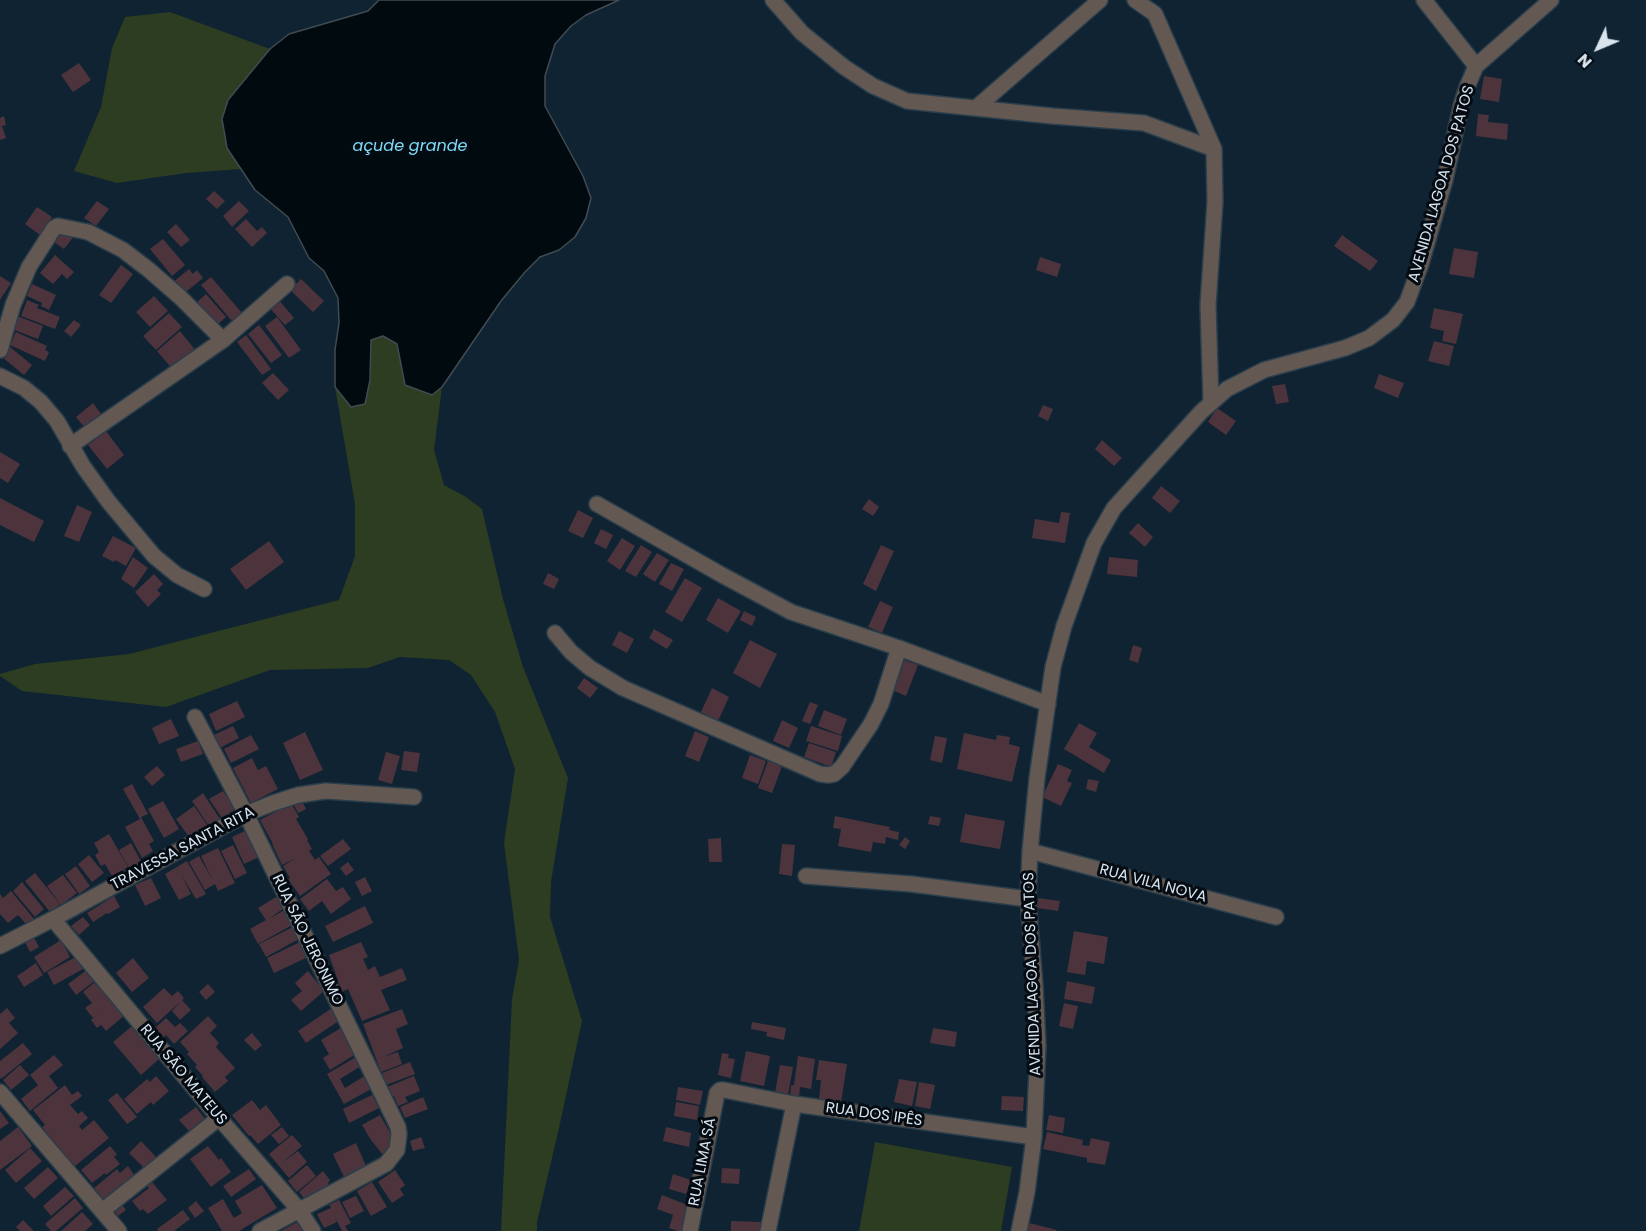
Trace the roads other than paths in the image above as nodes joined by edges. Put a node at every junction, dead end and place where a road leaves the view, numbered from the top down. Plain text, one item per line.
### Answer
1 (773, 0) edge
2 (1100, 0) edge
3 (1135, 0) edge
4 (1424, 0) edge
5 (1551, 0) edge
6 (1476, 66) junction
7 (977, 107) junction
8 (1214, 149) junction
9 (287, 284) dead end
10 (223, 340) junction
11 (0, 350) edge
12 (0, 376) edge
13 (1211, 403) junction
14 (70, 446) junction
15 (597, 504) dead end
16 (204, 589) dead end
17 (555, 633) dead end
18 (898, 648) junction
19 (1048, 704) junction
20 (195, 717) dead end
21 (414, 797) dead end
22 (246, 814) junction
23 (1030, 851) junction
24 (806, 876) dead end
25 (1028, 899) junction
26 (1276, 917) dead end
27 (53, 919) junction
28 (0, 946) edge
29 (0, 1092) edge
30 (717, 1093) joint
31 (794, 1104) junction
32 (219, 1118) junction
33 (1034, 1137) junction
34 (102, 1211) junction
35 (300, 1211) junction
36 (119, 1231) edge
37 (260, 1231) edge
38 (313, 1231) edge
39 (690, 1231) edge
40 (768, 1231) edge
41 (1019, 1231) edge

1 - 7 street
2 - 7 street
3 - 8 street
4 - 6 street
5 - 6 street, AVENIDA LAGOA DOS PATOS
6 - 13 street, AVENIDA LAGOA DOS PATOS
7 - 8 street
8 - 13 street
9 - 10 street
10 - 11 street
10 - 14 street
12 - 14 street
13 - 19 street, AVENIDA LAGOA DOS PATOS
14 - 16 street
15 - 18 street
17 - 18 street
18 - 19 street
19 - 23 street, AVENIDA LAGOA DOS PATOS
20 - 22 street, RUA SÃO JERONIMO
21 - 22 street, TRAVESSA SANTA RITA
22 - 27 street, TRAVESSA SANTA RITA
22 - 35 street, RUA SÃO JERONIMO
23 - 25 street, AVENIDA LAGOA DOS PATOS
23 - 26 street, RUA VILA NOVA
24 - 25 street
25 - 33 street, AVENIDA LAGOA DOS PATOS
27 - 28 street, TRAVESSA SANTA RITA
27 - 32 street, RUA SÃO MATEUS
29 - 34 street
30 - 31 street, RUA DOS IPÊS
30 - 39 street, RUA LIMA SÁ
31 - 33 street, RUA DOS IPÊS
31 - 40 street
32 - 34 street
32 - 35 street, RUA SÃO MATEUS
33 - 41 street, AVENIDA LAGOA DOS PATOS
34 - 36 street
35 - 37 street
35 - 38 street, RUA SÃO MATEUS

